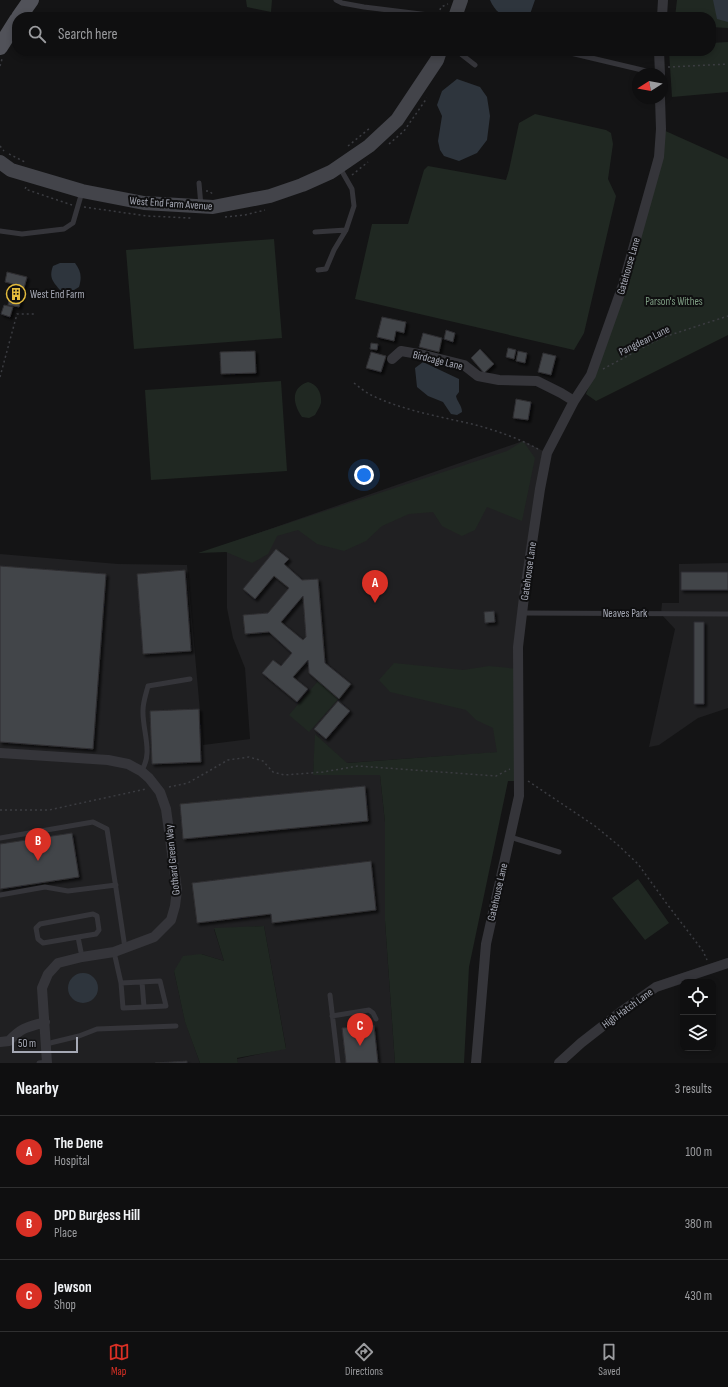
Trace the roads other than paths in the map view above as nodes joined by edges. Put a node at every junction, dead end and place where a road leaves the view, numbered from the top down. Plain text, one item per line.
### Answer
1 (31, 0) edge
2 (336, 0) edge
3 (663, 0) edge
4 (23, 12) edge
5 (410, 12) edge
6 (662, 12) edge
7 (12, 31) edge
8 (2, 53) edge
9 (438, 56) edge
10 (463, 56) edge
11 (585, 56) edge
12 (659, 56) edge
13 (475, 65) dead end
14 (641, 68) edge
15 (659, 68) edge
16 (660, 104) edge
17 (4, 167) edge
18 (339, 167) junction
19 (199, 183) dead end
20 (82, 191) junction
21 (198, 213) junction
22 (346, 230) junction
23 (0, 231) edge
24 (316, 232) dead end
25 (318, 270) dead end
26 (392, 359) dead end
27 (574, 401) junction
28 (522, 613) junction
29 (728, 614) edge
30 (190, 679) dead end
31 (0, 753) edge
32 (141, 771) junction
33 (510, 837) junction
34 (0, 838) edge
35 (559, 852) dead end
36 (116, 885) junction
37 (0, 895) edge
38 (78, 937) junction
39 (125, 949) junction
40 (114, 952) junction
41 (82, 957) junction
42 (728, 963) edge
43 (142, 982) junction
44 (121, 983) junction
45 (330, 995) dead end
46 (144, 1007) junction
47 (332, 1016) junction
48 (376, 1019) dead end
49 (45, 1022) junction
50 (176, 1026) dead end
51 (0, 1042) edge
52 (46, 1044) junction
53 (44, 1063) edge
54 (338, 1063) edge
55 (476, 1063) edge
56 (559, 1063) edge

1 - 4 main road
2 - 5 lane
3 - 6 street
7 - 8 main road
9 - 18 street, West End Farm Avenue
10 - 13 lane
11 - 14 lane
12 - 15 street
16 - 27 street, Gatehouse Lane
17 - 20 street, West End Farm Avenue
18 - 21 street, West End Farm Avenue
18 - 22 lane
19 - 21 lane
20 - 21 street, West End Farm Avenue
20 - 23 lane
22 - 24 lane
22 - 25 lane
26 - 27 street, Birdcage Lane
27 - 28 street, Gatehouse Lane
28 - 29 lane, Neaves Park
28 - 33 street, Gatehouse Lane
30 - 32 lane
31 - 32 street, Gothard Green Way
32 - 39 street, Gothard Green Way
33 - 35 lane
33 - 55 street, Gatehouse Lane
34 - 36 lane
36 - 37 lane
36 - 39 lane
38 - 38 lane
38 - 41 lane
39 - 40 street, Gothard Green Way
40 - 41 street, Gothard Green Way
40 - 44 lane
41 - 49 street, Gothard Green Way
42 - 56 street, High Hatch Lane
43 - 44 lane
43 - 46 lane
43 - 46 lane
44 - 46 lane
45 - 47 lane
47 - 48 lane
47 - 54 lane
49 - 51 street
49 - 52 street, Gothard Green Way
50 - 52 lane
52 - 53 street, Gothard Green Way

